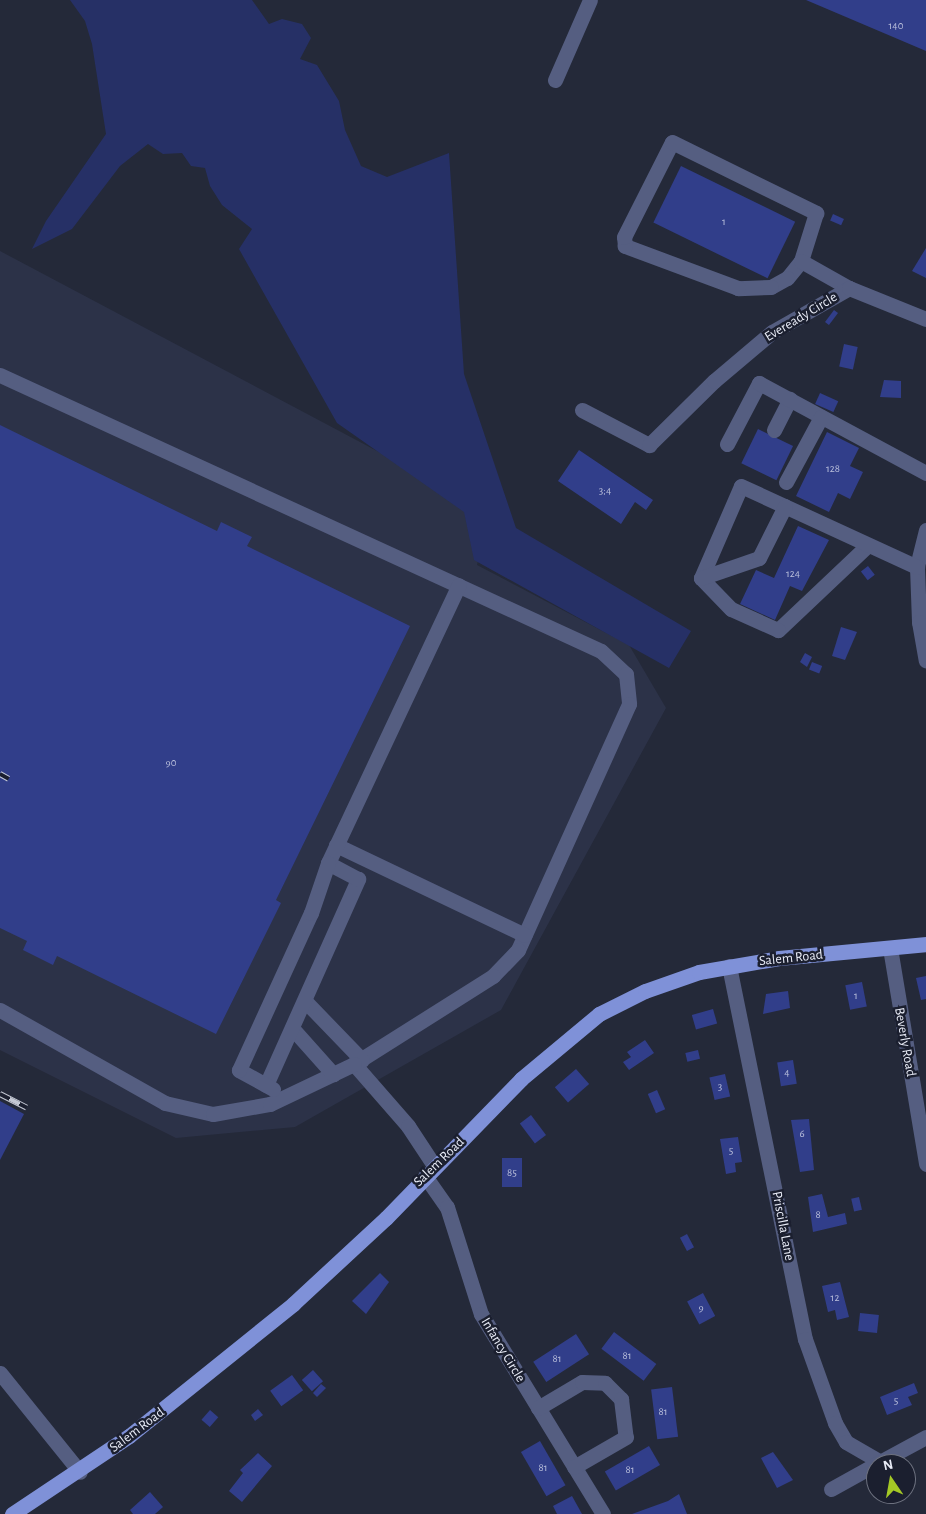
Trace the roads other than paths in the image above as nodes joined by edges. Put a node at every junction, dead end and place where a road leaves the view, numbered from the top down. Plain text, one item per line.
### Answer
1 (590, 0) edge
2 (555, 80) dead end
3 (800, 261) junction
4 (849, 288) junction
5 (926, 319) edge
6 (0, 375) edge
7 (790, 400) junction
8 (582, 410) dead end
9 (821, 417) junction
10 (774, 430) dead end
11 (727, 444) dead end
12 (926, 473) edge
13 (786, 482) dead end
14 (785, 506) junction
15 (926, 530) edge
16 (868, 545) junction
17 (917, 567) junction
18 (702, 578) junction
19 (459, 585) junction
20 (926, 660) edge
21 (336, 844) junction
22 (328, 863) junction
23 (525, 935) junction
24 (926, 944) edge
25 (890, 948) junction
26 (729, 966) junction
27 (305, 1001) junction
28 (0, 1010) edge
29 (292, 1028) junction
30 (358, 1062) junction
31 (333, 1074) junction
32 (266, 1085) junction
33 (286, 1096) junction
34 (926, 1164) edge
35 (430, 1172) junction
36 (0, 1373) edge
37 (538, 1408) junction
38 (926, 1437) edge
39 (894, 1454) edge
40 (866, 1456) edge
41 (574, 1466) junction
42 (866, 1469) edge
43 (80, 1472) junction
44 (831, 1489) dead end
45 (12, 1514) edge
46 (603, 1514) edge

1 - 2 street
3 - 3 street
3 - 4 street
4 - 5 street, Eveready Circle
4 - 8 street, Eveready Circle
6 - 19 street
7 - 9 street
7 - 10 street
7 - 11 street
9 - 12 street
9 - 13 street
14 - 16 street
14 - 18 street
14 - 18 street
15 - 17 street
16 - 17 street
16 - 18 street
17 - 20 street
19 - 21 street
19 - 23 street
21 - 22 street
21 - 23 street
22 - 27 street
22 - 32 street
23 - 30 street
24 - 25 main road, Salem Road
25 - 26 main road, Salem Road
25 - 34 street, Beverly Road
26 - 35 main road, Salem Road
26 - 40 street, Priscilla Lane
27 - 29 street
27 - 30 street, Infancy Circle
28 - 33 street
29 - 31 street
29 - 32 street
30 - 31 street
30 - 35 street, Infancy Circle
31 - 33 street
32 - 33 street
35 - 37 street, Infancy Circle
35 - 43 main road, Salem Road
36 - 43 street
37 - 41 street, Infancy Circle
37 - 41 street
38 - 39 street
41 - 46 street, Infancy Circle
42 - 44 street
43 - 45 main road, Salem Road

